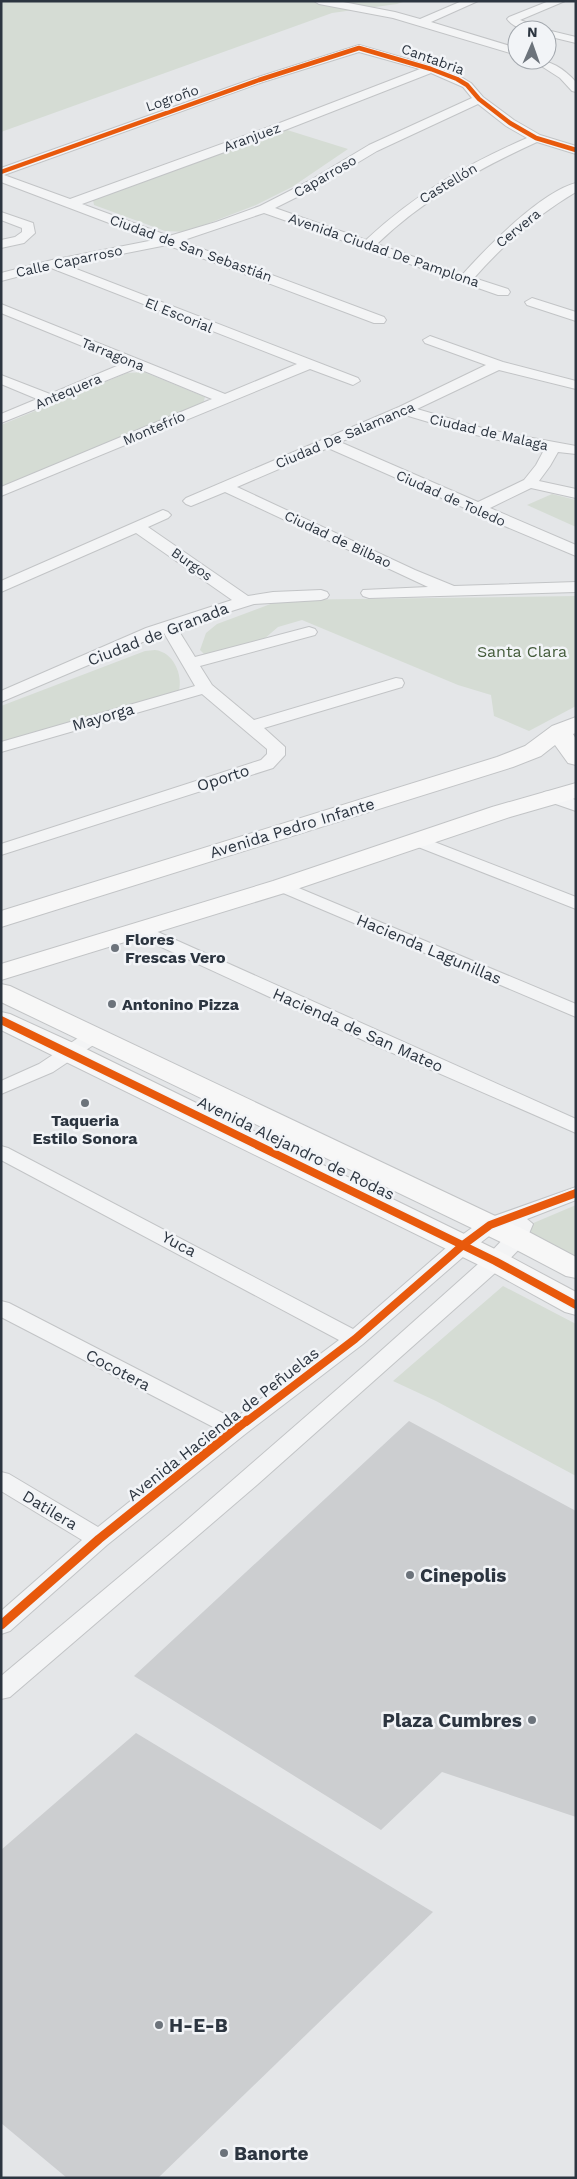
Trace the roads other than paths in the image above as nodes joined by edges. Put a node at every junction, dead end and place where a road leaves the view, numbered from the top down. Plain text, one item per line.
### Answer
1 (319, 1) edge
2 (396, 1) edge
3 (473, 1) edge
4 (560, 1) edge
5 (370, 10) junction
6 (513, 20) edge
7 (425, 23) junction
8 (557, 35) edge
9 (576, 40) edge
10 (507, 49) edge
11 (351, 50) joint
12 (431, 68) junction
13 (554, 70) edge
14 (576, 89) edge
15 (479, 99) junction
16 (536, 138) junction
17 (576, 150) edge
18 (1, 172) edge
19 (1, 178) edge
20 (576, 187) edge
21 (72, 202) junction
22 (264, 209) junction
23 (1, 216) edge
24 (167, 241) junction
25 (1, 244) edge
26 (370, 244) junction
27 (52, 264) junction
28 (1, 277) edge
29 (467, 278) junction
30 (503, 292) dead end
31 (532, 302) dead end
32 (1, 308) edge
33 (575, 316) edge
34 (379, 320) dead end
35 (430, 340) dead end
36 (135, 364) junction
37 (307, 365) junction
38 (498, 365) junction
39 (1, 379) edge
40 (353, 381) dead end
41 (576, 385) edge
42 (50, 399) junction
43 (224, 399) junction
44 (404, 410) junction
45 (1, 420) edge
46 (327, 442) junction
47 (553, 447) junction
48 (576, 450) edge
49 (529, 483) junction
50 (226, 487) junction
51 (1, 492) edge
52 (576, 494) edge
53 (191, 502) dead end
54 (476, 509) junction
55 (163, 515) dead end
56 (138, 527) junction
57 (576, 552) edge
58 (576, 587) edge
59 (1, 588) edge
60 (450, 590) junction
61 (369, 593) dead end
62 (321, 595) dead end
63 (245, 601) junction
64 (168, 626) junction
65 (309, 632) dead end
66 (190, 664) junction
67 (396, 683) dead end
68 (205, 688) junction
69 (1, 697) edge
70 (253, 726) junction
71 (568, 727) edge
72 (1, 747) edge
73 (576, 758) edge
74 (576, 790) edge
75 (550, 796) junction
76 (576, 806) edge
77 (419, 841) junction
78 (1, 850) edge
79 (282, 886) junction
80 (576, 904) edge
81 (1, 920) edge
82 (140, 930) junction
83 (1, 972) edge
84 (1, 992) edge
85 (576, 1011) edge
86 (1, 1020) edge
87 (94, 1036) junction
88 (72, 1053) junction
89 (1, 1088) edge
90 (576, 1127) edge
91 (1, 1152) edge
92 (576, 1193) edge
93 (526, 1212) junction
94 (490, 1225) junction
95 (517, 1238) junction
96 (463, 1245) junction
97 (495, 1261) junction
98 (576, 1269) edge
99 (576, 1305) edge
100 (1, 1308) edge
101 (355, 1339) junction
102 (236, 1429) junction
103 (1, 1480) edge
104 (100, 1539) junction
105 (1, 1625) edge
106 (1, 1690) edge

1 - 5 street
2 - 5 street
3 - 7 street
4 - 6 street
5 - 7 street
7 - 10 street
8 - 9 street
11 - 12 street, Cantabria
11 - 18 street, Logroño
12 - 15 street, Cantabria
12 - 21 street, Aranjuez
13 - 14 street
15 - 16 street, Cantabria
15 - 22 street, Caparroso
16 - 17 street, Cantabria
16 - 26 street, Castellón
19 - 21 street, Ciudad de San Sebastián
20 - 29 street, Cervera
21 - 24 street, Ciudad de San Sebastián
22 - 24 street, Caparroso
22 - 26 street, Avenida Ciudad De Pamplona
23 - 25 street
24 - 27 street, Calle Caparroso
24 - 34 street, Ciudad de San Sebastián
26 - 29 street, Avenida Ciudad De Pamplona
27 - 28 street, Calle Caparroso
27 - 37 street, El Escorial
29 - 30 street, Avenida Ciudad De Pamplona
31 - 33 street
32 - 36 street, Tarragona
35 - 38 street
36 - 42 street, Antequera
36 - 43 street, Tarragona
37 - 40 street, El Escorial
37 - 43 street, Montefrío
38 - 41 street
38 - 44 street, Ciudad De Salamanca
39 - 42 street
42 - 45 street, Antequera
43 - 51 street, Montefrío
44 - 46 street, Ciudad De Salamanca
44 - 47 street, Ciudad de Malaga
46 - 50 street, Ciudad De Salamanca
46 - 54 street, Ciudad de Toledo
47 - 48 street, Ciudad de Malaga
47 - 49 street
49 - 52 street
49 - 54 street
50 - 53 street, Ciudad De Salamanca
50 - 60 street, Ciudad de Bilbao
54 - 57 street, Ciudad de Toledo
55 - 56 street
56 - 59 street
56 - 63 street, Burgos
58 - 60 street
60 - 61 street
62 - 63 street, Ciudad de Granada
63 - 64 street, Ciudad de Granada
64 - 66 street, Oporto
64 - 69 street, Ciudad de Granada
65 - 66 street
66 - 68 street, Oporto
67 - 70 street
68 - 70 street, Oporto
68 - 72 street, Mayorga
70 - 78 street, Oporto
71 - 73 main road
71 - 81 main road, Avenida Pedro Infante
74 - 75 main road
75 - 76 street
75 - 77 main road
77 - 79 main road
77 - 80 street
79 - 82 main road
79 - 85 street, Hacienda Lagunillas
82 - 83 main road
82 - 90 street, Hacienda de San Mateo
84 - 87 main road, Avenida Alejandro de Rodas
86 - 88 main road, Avenida Alejandro de Rodas
87 - 88 street
87 - 94 main road, Avenida Alejandro de Rodas
88 - 89 street
88 - 96 main road, Avenida Alejandro de Rodas
91 - 101 street, Yuca
92 - 93 street, Avenida Hacienda de Peñuelas
93 - 94 street, Avenida Hacienda de Peñuelas
93 - 95 street
94 - 95 main road, Avenida Alejandro de Rodas
94 - 96 street, Avenida Hacienda de Peñuelas
95 - 97 street
95 - 98 main road, Avenida Alejandro de Rodas
96 - 97 main road, Avenida Alejandro de Rodas
96 - 101 street, Avenida Hacienda de Peñuelas
97 - 99 main road, Avenida Alejandro de Rodas
97 - 106 street
100 - 102 street, Cocotera
101 - 102 street, Avenida Hacienda de Peñuelas
102 - 104 street, Avenida Hacienda de Peñuelas
103 - 104 street, Datilera
104 - 105 street, Avenida Hacienda de Peñuelas

